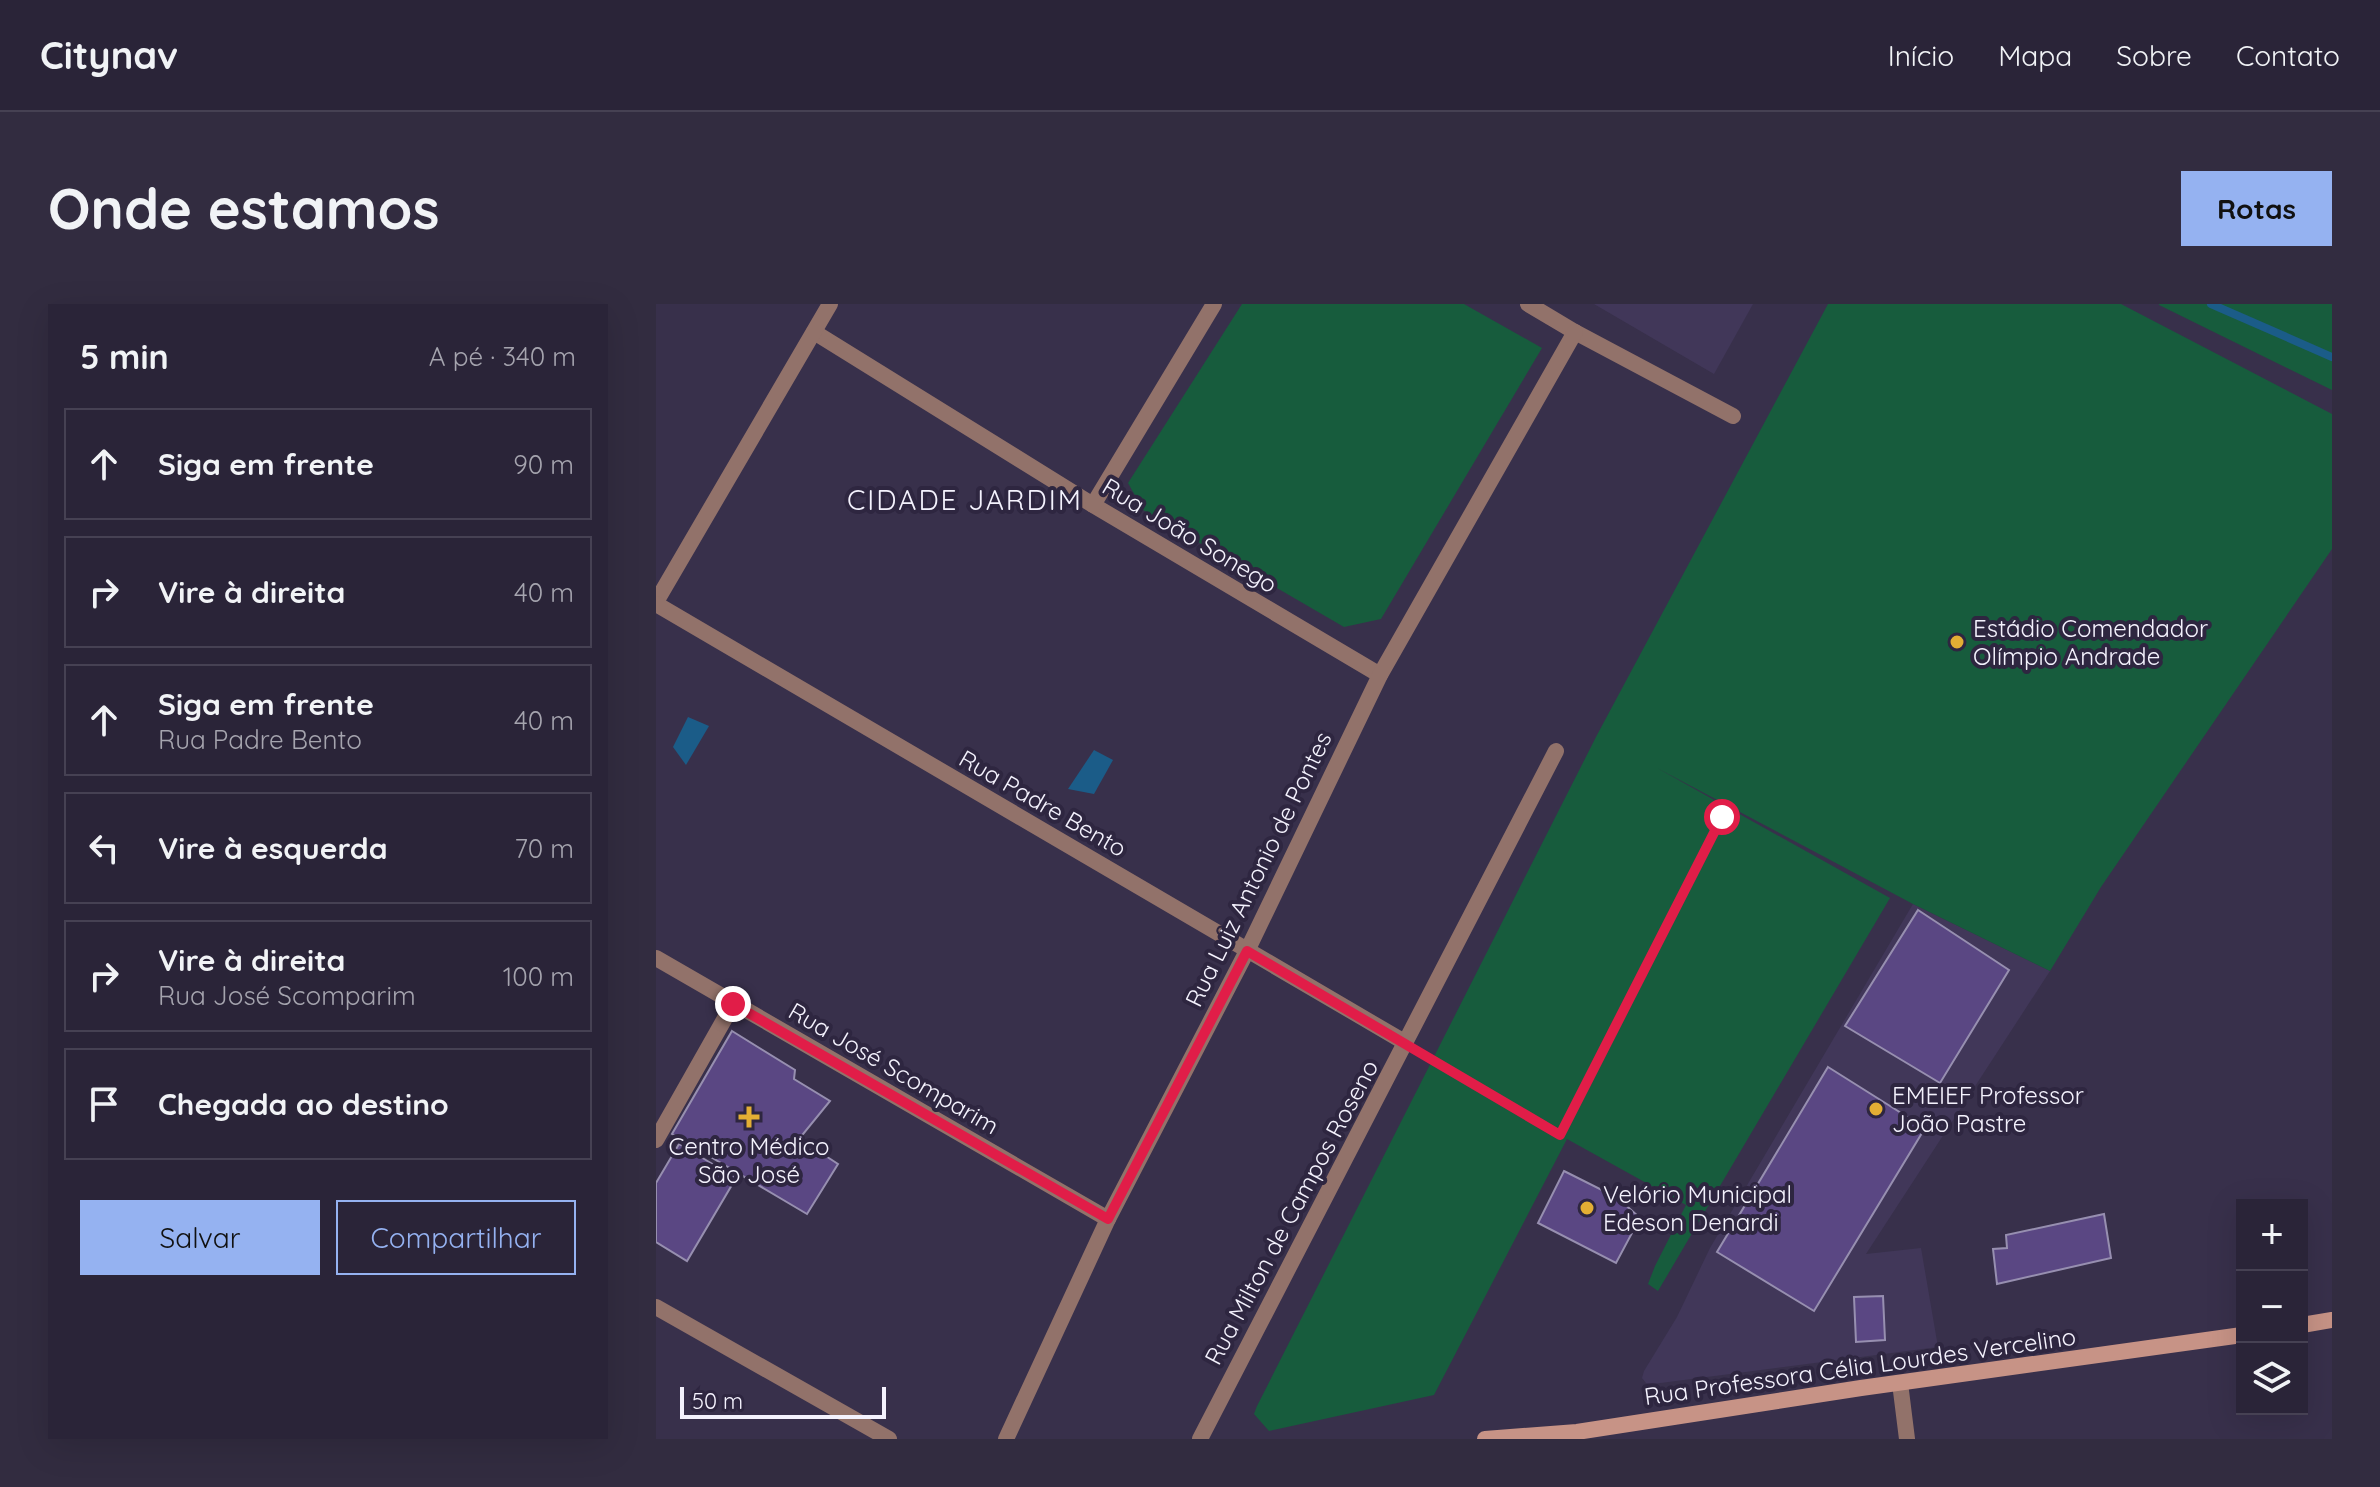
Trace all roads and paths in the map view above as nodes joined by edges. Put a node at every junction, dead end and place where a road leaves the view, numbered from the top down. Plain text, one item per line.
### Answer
1 (830, 304) edge
2 (1214, 304) edge
3 (1528, 304) edge
4 (814, 332) junction
5 (1575, 332) junction
6 (1733, 416) dead end
7 (1093, 505) junction
8 (656, 603) edge
9 (1380, 675) junction
10 (1556, 751) dead end
11 (1722, 817) dead end
12 (1247, 951) junction
13 (656, 958) edge
14 (733, 1004) junction
15 (1406, 1043) junction
16 (656, 1140) edge
17 (1108, 1219) junction
18 (656, 1307) edge
19 (2332, 1320) edge
20 (2308, 1324) edge
21 (2236, 1336) edge
22 (1900, 1383) junction
23 (889, 1439) edge
24 (1006, 1439) edge
25 (1200, 1439) edge
26 (1485, 1439) edge
27 (1907, 1439) edge

1 - 4 street
2 - 7 street
3 - 5 street
4 - 7 street, Rua João Sonego
4 - 8 street
5 - 6 street
5 - 9 street, Rua Luiz Antonio de Pontes
7 - 9 street, Rua João Sonego
8 - 12 street, Rua Padre Bento
9 - 12 street, Rua Luiz Antonio de Pontes
10 - 15 street, Rua Milton de Campos Roseno
11 - 15 path
12 - 15 street, Rua Padre Bento
12 - 17 street, Rua Luiz Antonio de Pontes
13 - 14 street, Rua José Scomparim
14 - 16 street
14 - 17 street, Rua José Scomparim
15 - 25 street, Rua Milton de Campos Roseno
17 - 24 street, Rua Luiz Antonio de Pontes
18 - 23 street
19 - 20 main road
21 - 22 main road, Rua Professora Célia Lourdes Vercelino
22 - 26 main road, Rua Professora Célia Lourdes Vercelino
22 - 27 street

